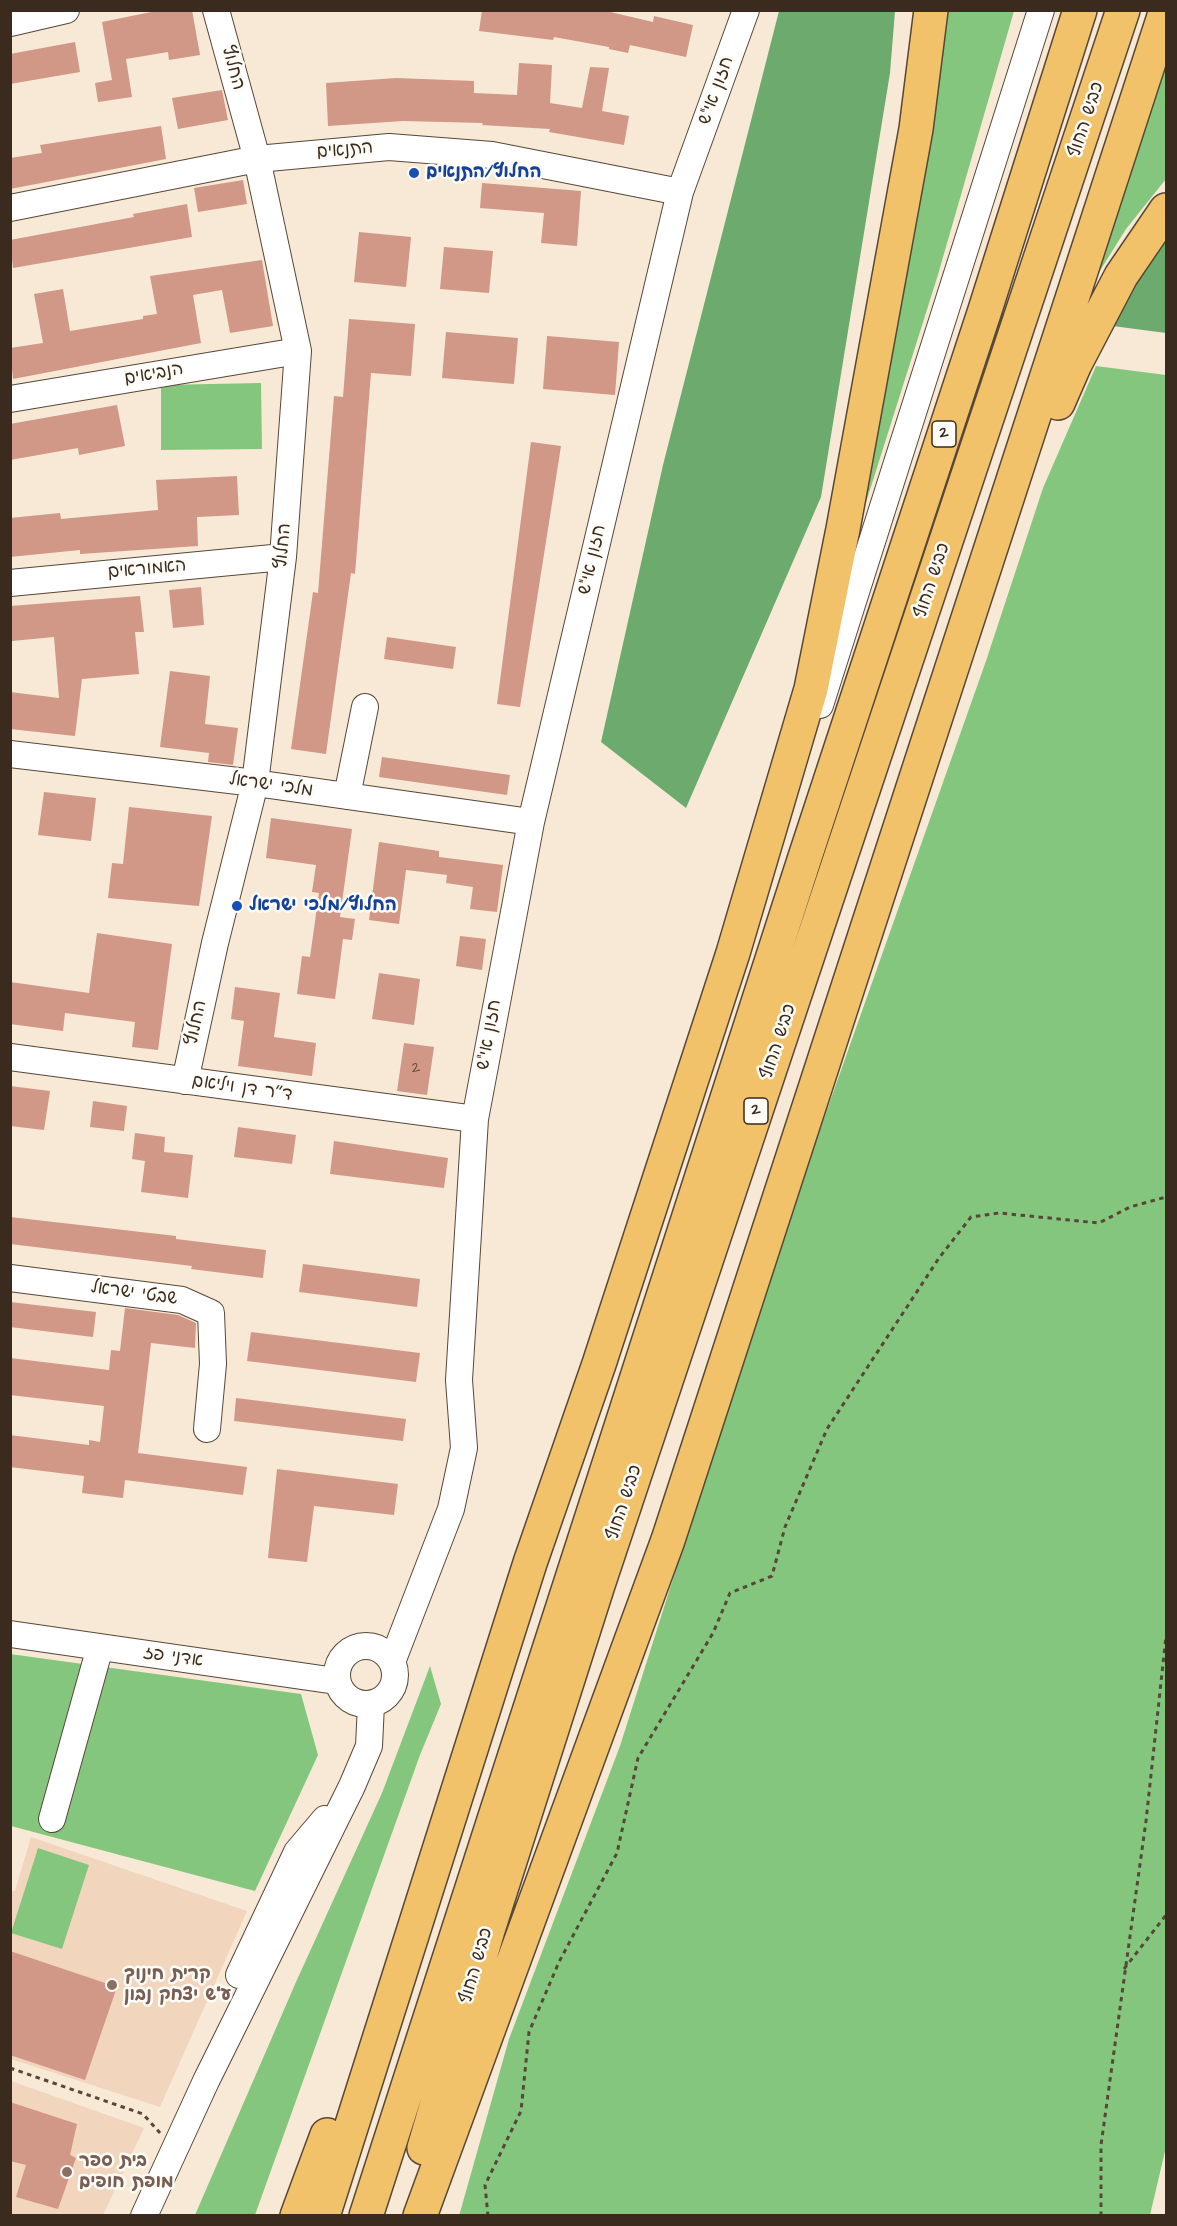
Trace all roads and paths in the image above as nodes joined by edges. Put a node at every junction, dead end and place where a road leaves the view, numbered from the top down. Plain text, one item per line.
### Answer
1 (66, 10) edge
2 (216, 10) edge
3 (746, 10) edge
4 (931, 10) edge
5 (1041, 10) edge
6 (1080, 10) edge
7 (1124, 10) edge
8 (1166, 10) edge
9 (10, 23) edge
10 (257, 159) junction
11 (680, 192) junction
12 (10, 208) edge
13 (1167, 210) edge
14 (298, 351) junction
15 (10, 399) edge
16 (284, 557) junction
17 (10, 583) edge
18 (968, 618) junction
19 (365, 707) dead end
20 (10, 754) edge
21 (255, 783) junction
22 (347, 796) junction
23 (531, 822) junction
24 (733, 953) junction
25 (10, 1057) edge
26 (185, 1081) junction
27 (475, 1119) junction
28 (1167, 1197) edge
29 (10, 1278) edge
30 (207, 1429) dead end
31 (10, 1635) edge
32 (1167, 1635) edge
33 (100, 1647) junction
34 (392, 1662) junction
35 (336, 1681) junction
36 (371, 1704) junction
37 (468, 1762) junction
38 (351, 1786) junction
39 (52, 1820) dead end
40 (1167, 1915) edge
41 (1123, 1971) junction
42 (10, 2068) edge
43 (163, 2137) junction
44 (126, 2216) edge
45 (144, 2216) edge
46 (297, 2216) edge
47 (323, 2216) edge
48 (366, 2216) edge
49 (404, 2216) edge
50 (420, 2216) edge
51 (488, 2216) edge
52 (1101, 2216) edge

1 - 9 street
2 - 10 street, החלוץ
3 - 11 street, חזון אי"ש
4 - 24 highway
5 - 24 street
6 - 48 highway, כביש החוף / 2
7 - 49 highway, כביש החוף / 2
8 - 18 highway
10 - 11 street, התנאים
10 - 12 street, התנאים
10 - 14 street, החלוץ
11 - 23 street, חזון אי"ש
13 - 18 highway
14 - 15 street, הנביאים
14 - 16 street, החלוץ
16 - 17 street, האמוראים
16 - 21 street, החלוץ
18 - 50 highway
19 - 22 street
20 - 21 street, מלכי ישראל
21 - 22 street, מלכי ישראל
21 - 26 street, החלוץ
22 - 23 street, מלכי ישראל
23 - 27 street, חזון אי"ש
24 - 37 highway
25 - 26 street, ד״ר דן ויליאם
26 - 27 street, ד״ר דן ויליאם
27 - 34 street, חזון אי"ש
28 - 51 path
29 - 30 street, שבטי ישראל
31 - 33 street, אדני פז
32 - 41 path
33 - 35 street, אדני פז
33 - 39 street
34 - 35 street
34 - 36 street
35 - 36 street
36 - 38 street
37 - 46 highway
37 - 47 highway
38 - 43 street
38 - 45 street
40 - 41 path
41 - 52 path
42 - 43 path
43 - 44 street

